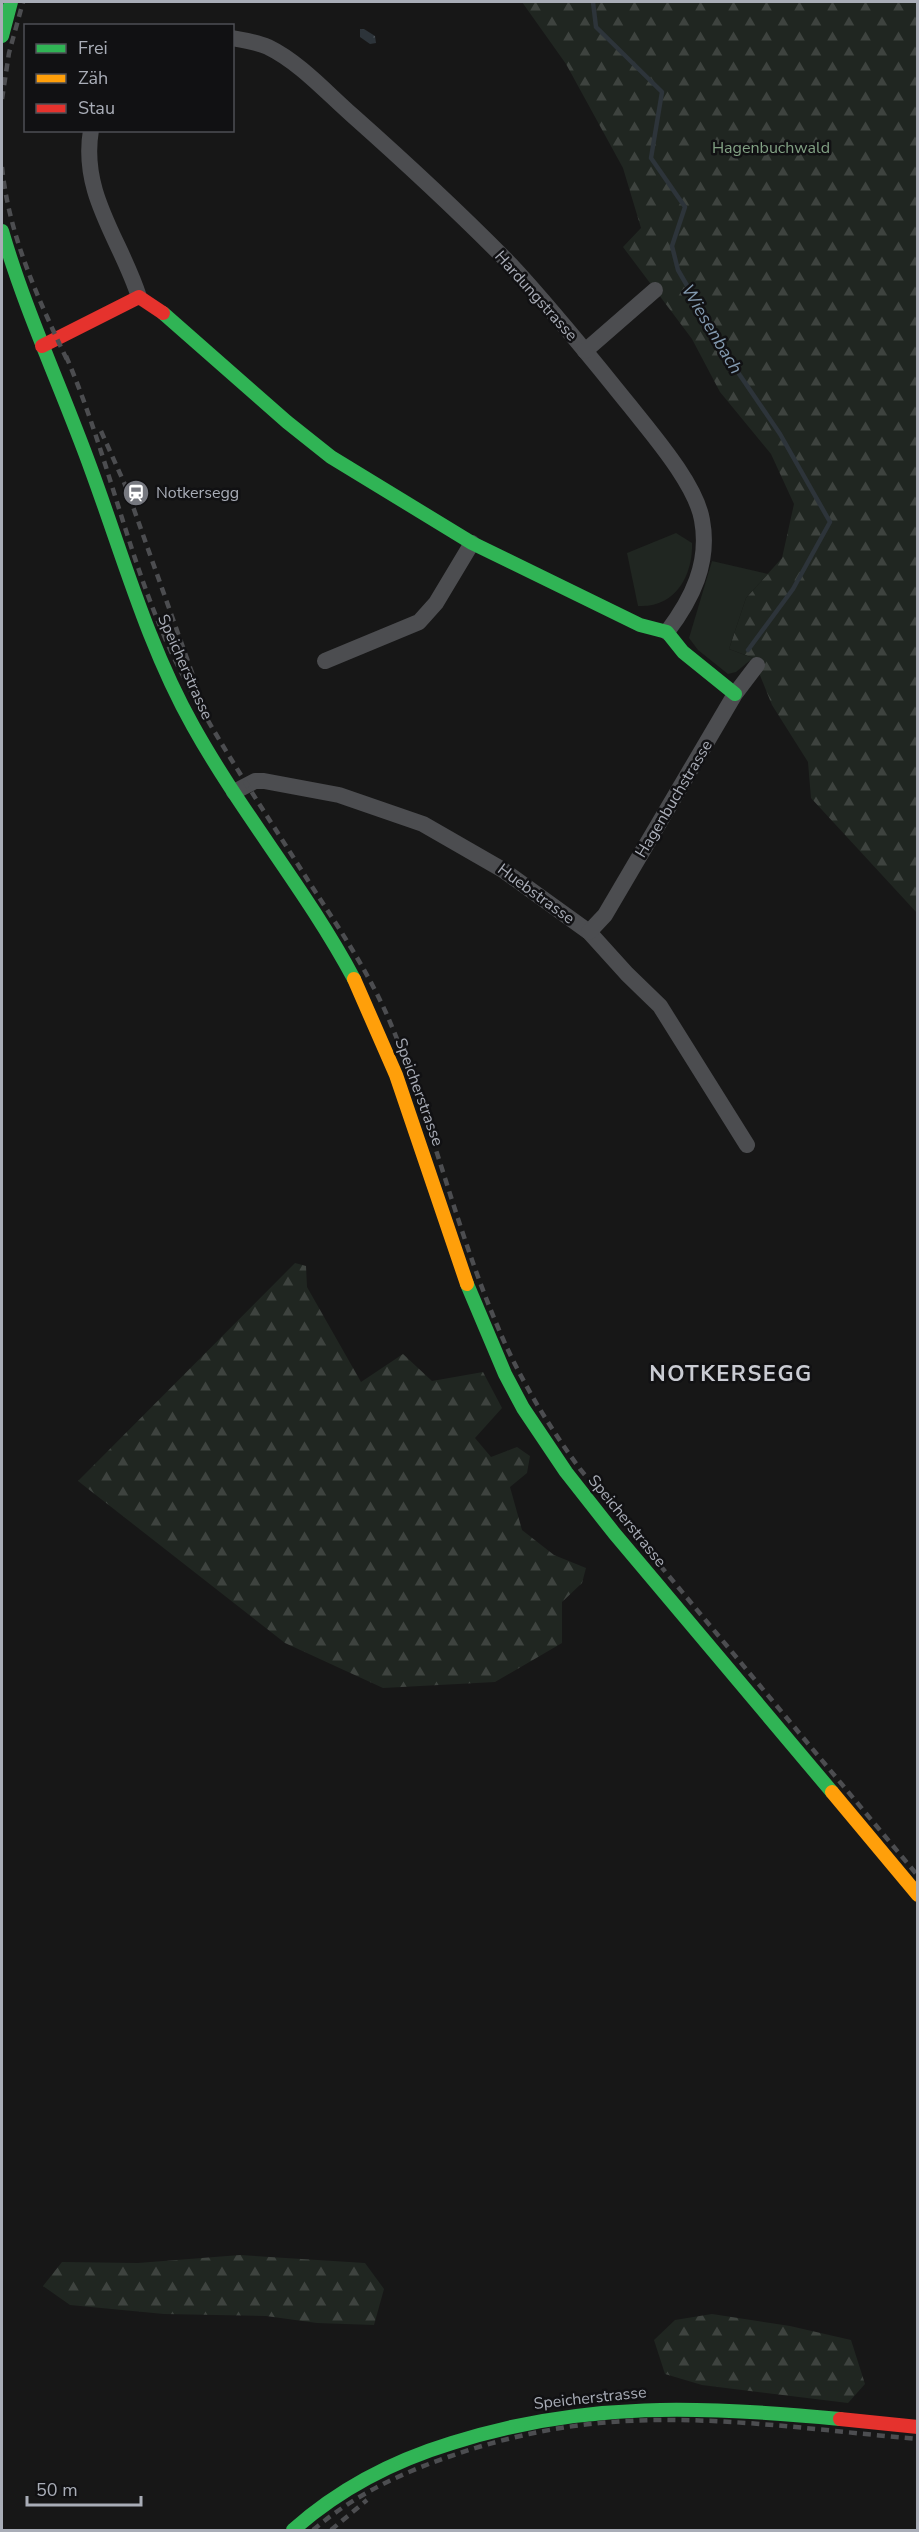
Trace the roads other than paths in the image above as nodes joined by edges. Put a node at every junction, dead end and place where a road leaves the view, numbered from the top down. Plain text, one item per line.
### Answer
1 (11, 2) edge
2 (2, 36) edge
3 (234, 38) edge
4 (91, 132) edge
5 (2, 231) edge
6 (655, 290) dead end
7 (139, 297) junction
8 (42, 346) junction
9 (585, 351) junction
10 (472, 543) junction
11 (667, 632) junction
12 (325, 661) dead end
13 (758, 665) dead end
14 (735, 694) junction
15 (234, 792) junction
16 (590, 932) junction
17 (747, 1145) dead end
18 (918, 1895) edge
19 (918, 2427) edge
20 (293, 2530) edge

1 - 2 main road
3 - 9 street, Hardungstrasse
4 - 7 street
5 - 8 main road, Speicherstrasse
6 - 9 street
7 - 8 main road
7 - 10 main road
8 - 15 main road, Speicherstrasse
9 - 11 street, Hardungstrasse
10 - 11 main road
10 - 12 street
11 - 14 main road
13 - 14 street, Hagenbuchstrasse
14 - 16 street, Hagenbuchstrasse
15 - 16 street, Huebstrasse
15 - 18 main road, Speicherstrasse
16 - 17 street, Huebstrasse
19 - 20 main road, Speicherstrasse

